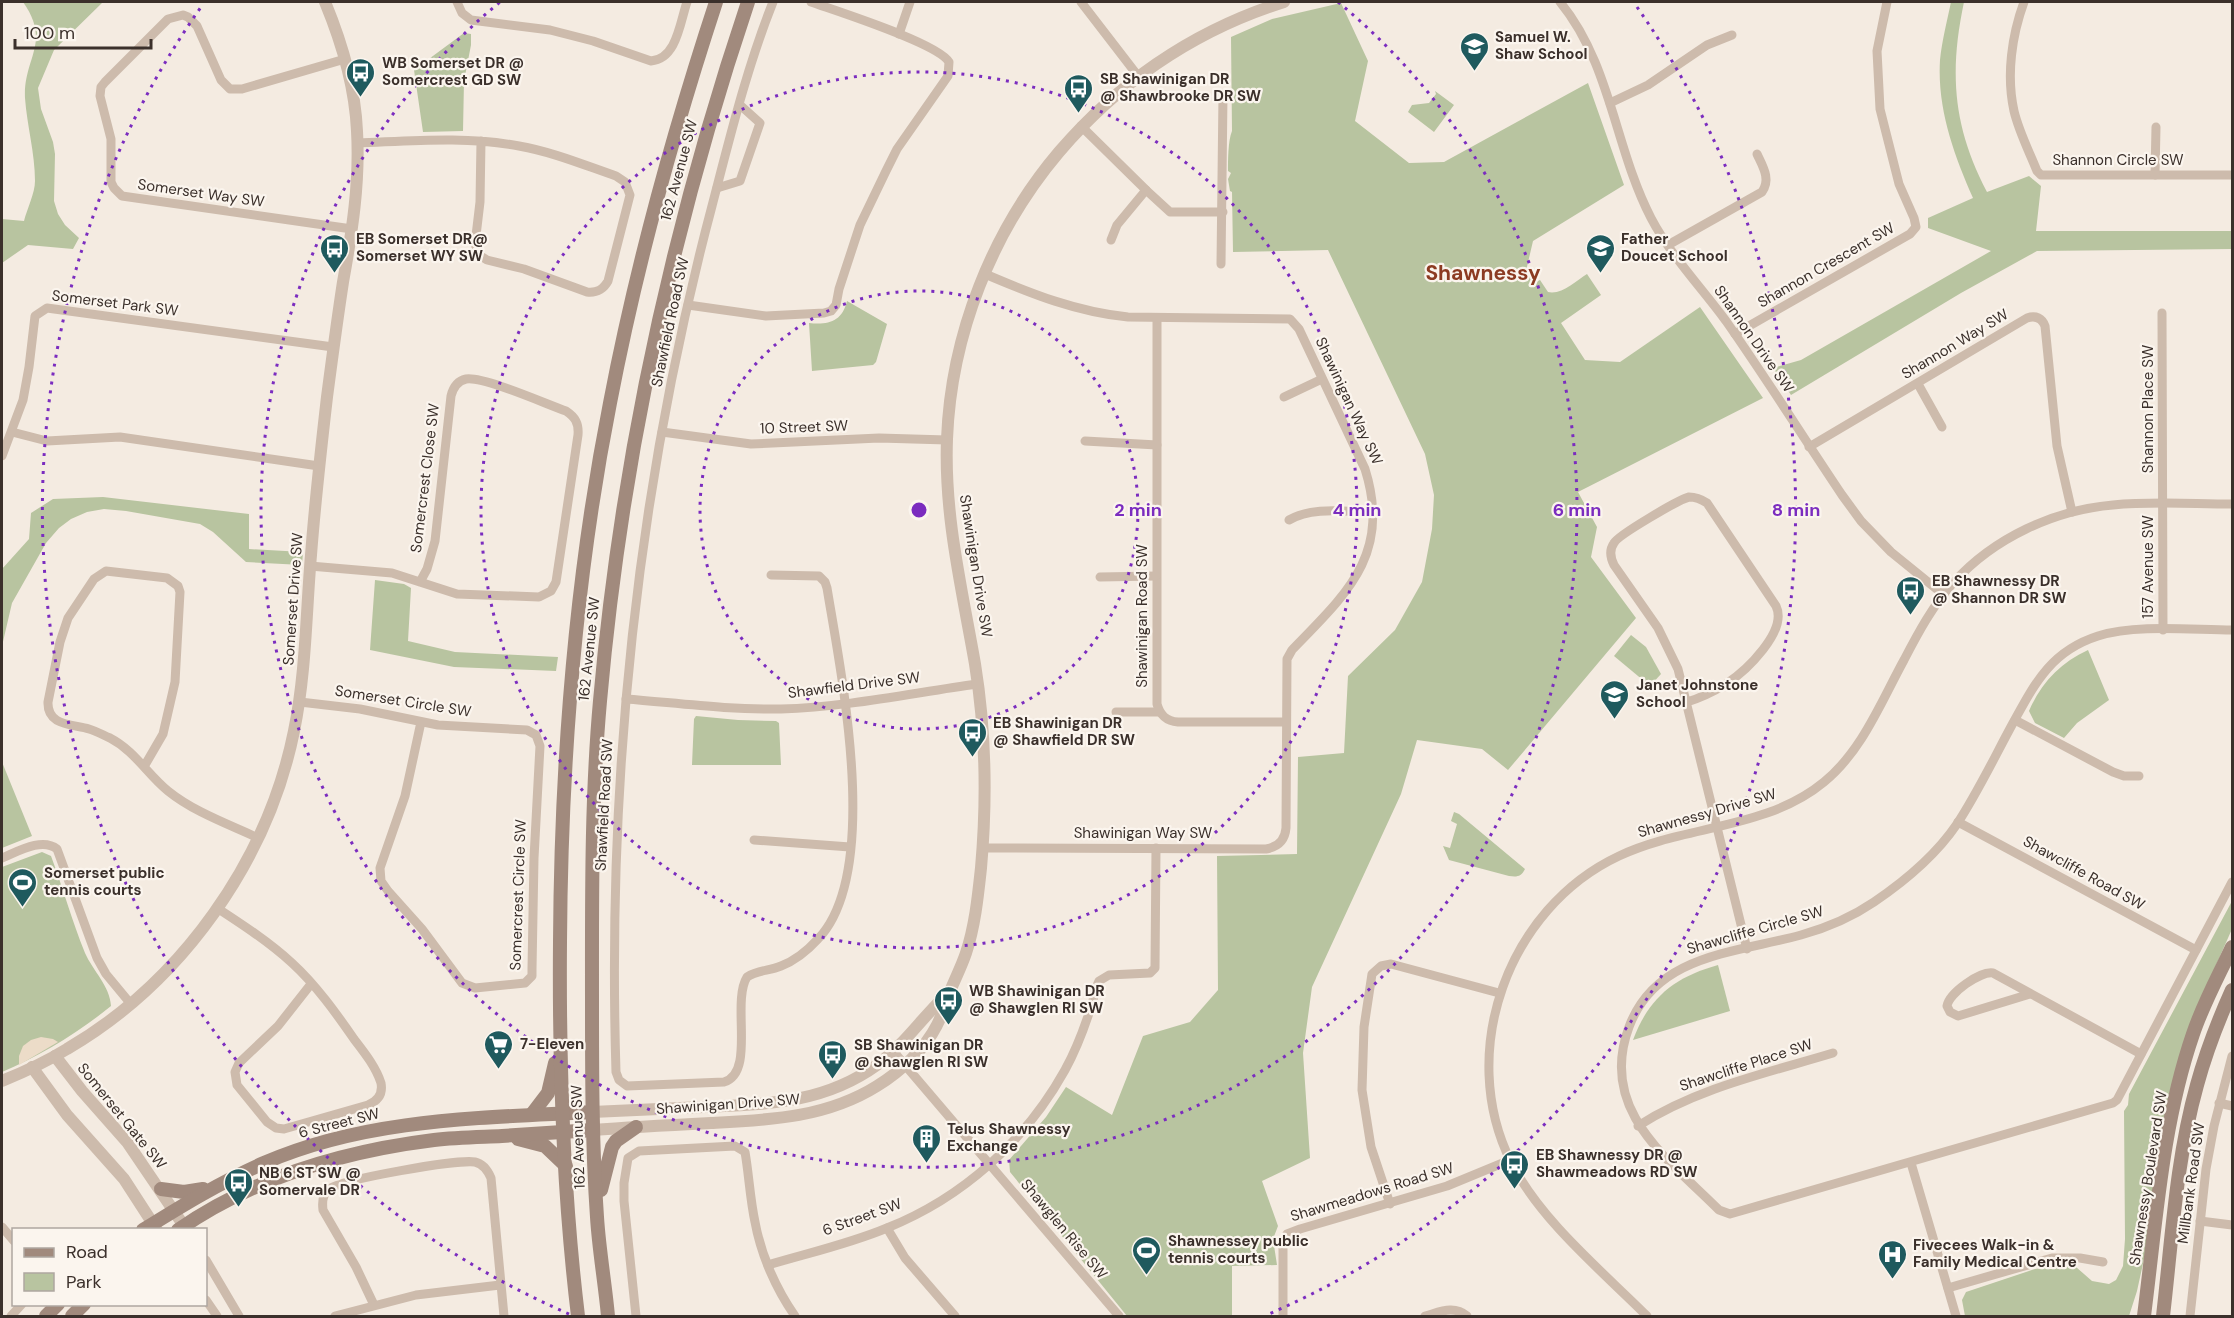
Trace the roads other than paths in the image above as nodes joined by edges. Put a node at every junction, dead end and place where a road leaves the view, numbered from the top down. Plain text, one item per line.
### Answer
1 (325, 2) edge
2 (457, 2) edge
3 (687, 2) edge
4 (716, 2) edge
5 (748, 2) edge
6 (773, 2) edge
7 (811, 2) edge
8 (910, 2) edge
9 (1081, 2) edge
10 (1284, 2) edge
11 (1574, 2) edge
12 (1887, 2) edge
13 (2024, 2) edge
14 (1563, 5) edge
15 (899, 34) junction
16 (1732, 35) dead end
17 (345, 59) junction
18 (1138, 76) junction
19 (1223, 94) dead end
20 (1610, 103) junction
21 (740, 105) junction
22 (1081, 126) junction
23 (2156, 127) dead end
24 (481, 141) junction
25 (358, 143) junction
26 (1757, 154) dead end
27 (2156, 175) junction
28 (2232, 175) edge
29 (717, 188) junction
30 (1146, 190) junction
31 (1222, 212) junction
32 (352, 230) junction
33 (1111, 240) dead end
34 (1668, 245) junction
35 (1221, 264) dead end
36 (985, 274) junction
37 (688, 305) junction
38 (2162, 313) dead end
39 (1157, 318) junction
40 (1735, 334) junction
41 (333, 347) junction
42 (1322, 379) junction
43 (1918, 384) junction
44 (1284, 397) dead end
45 (1942, 427) dead end
46 (12, 432) junction
47 (662, 432) junction
48 (947, 440) junction
49 (1085, 441) dead end
50 (1157, 445) junction
51 (1809, 447) junction
52 (2, 456) edge
53 (319, 466) junction
54 (2232, 504) edge
55 (2163, 505) junction
56 (1373, 512) junction
57 (2072, 512) junction
58 (1289, 520) dead end
59 (310, 567) junction
60 (771, 575) dead end
61 (1156, 576) junction
62 (1100, 577) dead end
63 (420, 582) junction
64 (1944, 595) junction
65 (2163, 630) junction
66 (2232, 630) edge
67 (978, 684) junction
68 (626, 699) junction
69 (300, 702) junction
70 (1687, 702) junction
71 (846, 704) junction
72 (1116, 712) dead end
73 (1160, 712) junction
74 (2015, 720) junction
75 (421, 722) junction
76 (1286, 722) junction
77 (536, 735) joint
78 (145, 765) junction
79 (2139, 776) dead end
80 (1958, 822) junction
81 (1717, 827) junction
82 (258, 838) junction
83 (754, 840) dead end
84 (850, 846) junction
85 (982, 848) junction
86 (1156, 848) junction
87 (2, 858) edge
88 (2232, 882) edge
89 (217, 908) junction
90 (2232, 947) edge
91 (1747, 949) junction
92 (2196, 950) junction
93 (311, 984) junction
94 (2232, 990) edge
95 (948, 993) junction
96 (1499, 993) junction
97 (2030, 994) junction
98 (130, 1003) junction
99 (560, 1031) junction
100 (893, 1051) junction
101 (1833, 1053) dead end
102 (2141, 1054) junction
103 (55, 1056) junction
104 (2232, 1056) edge
105 (905, 1065) junction
106 (32, 1067) junction
107 (2, 1082) edge
108 (2219, 1103) junction
109 (2232, 1106) edge
110 (592, 1112) junction
111 (562, 1113) junction
112 (532, 1114) junction
113 (1638, 1126) junction
114 (636, 1127) junction
115 (593, 1130) junction
116 (563, 1132) junction
117 (504, 1136) junction
118 (1510, 1160) junction
119 (1911, 1163) junction
120 (990, 1164) junction
121 (566, 1166) junction
122 (214, 1187) junction
123 (161, 1189) junction
124 (1390, 1204) junction
125 (174, 1210) junction
126 (597, 1219) junction
127 (2200, 1221) junction
128 (2232, 1225) edge
129 (2, 1227) edge
130 (151, 1228) edge
131 (183, 1228) edge
132 (887, 1228) junction
133 (12, 1239) edge
134 (207, 1262) edge
135 (2103, 1262) dead end
136 (768, 1265) junction
137 (2150, 1268) junction
138 (500, 1285) junction
139 (1948, 1288) junction
140 (207, 1302) edge
141 (374, 1305) junction
142 (83, 1306) edge
143 (2164, 1313) edge
144 (72, 1317) edge
145 (217, 1317) edge
146 (239, 1317) edge
147 (335, 1317) edge
148 (504, 1317) edge
149 (578, 1317) edge
150 (608, 1317) edge
151 (636, 1317) edge
152 (795, 1317) edge
153 (955, 1317) edge
154 (1119, 1317) edge
155 (1283, 1317) edge
156 (1425, 1317) edge
157 (1467, 1317) edge
158 (1647, 1317) edge
159 (1956, 1317) edge
160 (2135, 1317) edge
161 (2144, 1317) edge
162 (2190, 1317) edge

1 - 17 street, Somerset Drive SW
2 - 3 street
4 - 99 main road, 162 Avenue SW
5 - 110 main road, 162 Avenue SW
6 - 21 street, Shawfield Road SW
7 - 15 street
8 - 15 street
9 - 18 street
10 - 18 street, Shawinigan Drive SW
11 - 14 street
12 - 40 street, Shannon Crescent SW
13 - 27 street, Shannon Circle SW
14 - 20 street, Shannon Drive SW
15 - 37 street
16 - 20 street
17 - 25 street, Somerset Drive SW
17 - 32 street, Somerset Way SW
18 - 22 street, Shawinigan Drive SW
19 - 31 street
20 - 34 street, Shannon Drive SW
21 - 29 street, Shawfield Road SW
21 - 29 street
22 - 30 street
22 - 36 street, Shawinigan Drive SW
23 - 27 street
24 - 24 street
24 - 25 street
25 - 32 street, Somerset Drive SW
26 - 34 street
27 - 28 street, Shannon Circle SW
29 - 37 street, Shawfield Road SW
30 - 31 street
30 - 33 street
31 - 35 street
32 - 41 street, Somerset Drive SW
34 - 40 street, Shannon Drive SW
36 - 39 street, Shawinigan Way SW
36 - 48 street, Shawinigan Drive SW
37 - 47 street, Shawfield Road SW
38 - 55 street, Shannon Place SW
39 - 42 street, Shawinigan Way SW
39 - 50 street, Shawinigan Road SW
40 - 51 street, Shannon Drive SW
41 - 46 street, Somerset Park SW
41 - 53 street, Somerset Drive SW
42 - 44 street
42 - 56 street, Shawinigan Way SW
43 - 45 street
43 - 51 street, Shannon Way SW
43 - 57 street, Shannon Way SW
46 - 52 street, Somerset Park SW
46 - 53 street
47 - 48 street, 10 Street SW
47 - 68 street, Shawfield Road SW
48 - 67 street, Shawinigan Drive SW
49 - 50 street
50 - 61 street, Shawinigan Road SW
51 - 64 street, Shannon Drive SW
53 - 59 street, Somerset Drive SW
54 - 55 street, Shawnessy Drive SW
55 - 57 street, Shawnessy Drive SW
55 - 65 street, 157 Avenue SW
56 - 58 street
56 - 76 street, Shawinigan Way SW
57 - 64 street, Shawnessy Drive SW
59 - 63 street, Somercrest Close SW
59 - 69 street, Somerset Drive SW
60 - 71 street, Shawfield Road SW
61 - 62 street
61 - 73 street, Shawinigan Road SW
63 - 63 street, Somercrest Close SW
64 - 81 street, Shawnessy Drive SW
65 - 66 street, Shawcliffe Circle SW
65 - 74 street, Shawcliffe Circle SW
67 - 71 street, Shawfield Drive SW
67 - 85 street, Shawinigan Drive SW
68 - 71 street, Shawfield Drive SW
68 - 84 street, Shawfield Road SW
69 - 75 street, Somerset Circle SW
69 - 82 street, Somerset Drive SW
70 - 70 street
70 - 81 street
71 - 84 street, Shawfield Road SW
72 - 73 street
73 - 76 street
74 - 79 street
74 - 80 street, Shawcliffe Circle SW
75 - 77 street, Somerset Circle SW
75 - 77 street, Somercrest Circle SW
76 - 86 street, Shawinigan Way SW
78 - 78 street
78 - 82 street
80 - 91 street, Shawcliffe Circle SW
80 - 92 street, Shawcliffe Road SW
81 - 91 street
81 - 96 street, Shawnessy Drive SW
82 - 89 street, Somerset Drive SW
83 - 84 street
85 - 86 street, Shawinigan Way SW
85 - 95 street, Shawinigan Drive SW
86 - 120 street, 6 Street SW
87 - 98 street
88 - 92 street, Shawcliffe Circle SW
89 - 93 street
89 - 98 street, Somerset Drive SW
90 - 137 main road, Shawnessy Boulevard SW
91 - 113 street, Shawcliffe Circle SW
92 - 102 street, Shawcliffe Circle SW
93 - 93 street
94 - 143 main road, Shawnessy Boulevard SW
95 - 100 street, Shawinigan Drive SW
95 - 105 street, Shawinigan Drive SW
96 - 118 street, Shawnessy Drive SW
96 - 124 street
97 - 97 street
97 - 102 street
98 - 103 street, Somerset Drive SW
99 - 111 main road, 162 Avenue SW
99 - 112 main road
100 - 105 street, Shawglen Rise SW
100 - 110 street, Shawinigan Drive SW
101 - 113 street, Shawcliffe Place SW
102 - 119 street, Shawcliffe Circle SW
103 - 106 street, Somerset Drive SW
103 - 123 street, Somerset Gate SW
104 - 108 street, Millbank Road SW
105 - 114 street, Shawinigan Drive SW
105 - 120 street, Shawglen Rise SW
106 - 107 street, Somerset Drive SW
106 - 130 street
108 - 109 street
108 - 127 street, Millbank Road SW
110 - 111 main road, Shawinigan Drive SW
110 - 115 main road, 162 Avenue SW
111 - 112 main road, 6 Street SW
111 - 116 main road, 162 Avenue SW
112 - 122 main road, 6 Street SW
113 - 119 street, Shawcliffe Circle SW
114 - 115 street, Shawinigan Drive SW
114 - 126 main road
115 - 116 main road, Shawinigan Drive SW
115 - 126 main road, 162 Avenue SW
116 - 117 main road
116 - 121 main road, 162 Avenue SW
117 - 121 main road
117 - 131 main road
118 - 124 street, Shawmeadows Road SW
118 - 158 street, Shawnessy Drive SW
119 - 139 street
120 - 132 street, 6 Street SW
120 - 154 street, Shawglen Rise SW
121 - 149 main road, 162 Avenue SW
122 - 123 main road
122 - 125 main road, 6 Street SW
123 - 125 street, Somerset Gate SW
124 - 155 street, Shawmeadows Road SW
125 - 130 main road, 6 Street SW
125 - 131 street, Somerset Gate SW
126 - 150 main road, 162 Avenue SW
127 - 128 street
127 - 162 street, Millbank Road SW
129 - 133 street
132 - 136 street, 6 Street SW
132 - 153 street
134 - 146 street
135 - 139 street
136 - 151 street
136 - 152 street
137 - 160 main road
137 - 161 main road, Shawnessy Boulevard SW
138 - 141 street
138 - 141 street
138 - 148 street
139 - 159 street
140 - 145 street
141 - 147 street
142 - 144 main road
156 - 157 street

